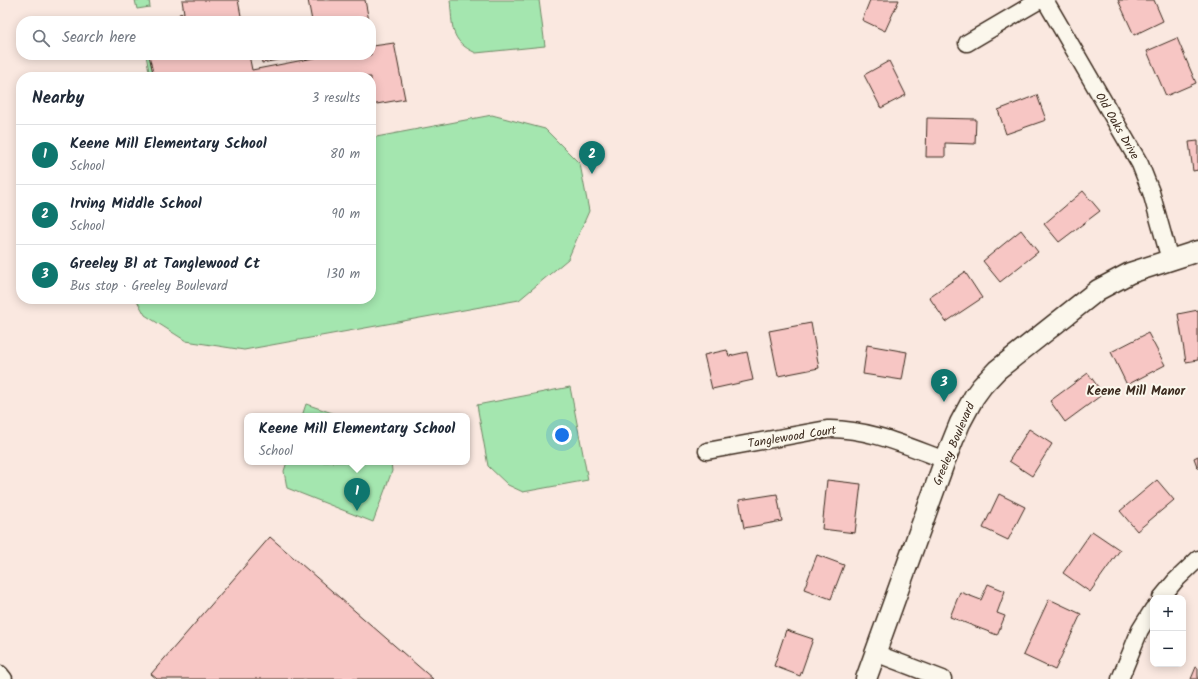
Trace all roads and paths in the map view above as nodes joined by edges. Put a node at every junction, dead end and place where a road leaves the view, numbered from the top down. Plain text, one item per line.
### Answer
1 (1040, 0) edge
2 (1045, 0) edge
3 (967, 43) dead end
4 (1198, 252) edge
5 (1170, 260) junction
6 (707, 452) dead end
7 (945, 460) junction
8 (1198, 559) edge
9 (1163, 595) edge
10 (1150, 614) edge
11 (875, 653) junction
12 (0, 674) edge
13 (4, 679) edge
14 (866, 679) edge
15 (943, 679) edge
16 (1120, 679) edge

1 - 3 street
2 - 5 street, Old Oaks Drive
4 - 5 street, Greeley Boulevard
5 - 7 street, Greeley Boulevard
6 - 7 street, Tanglewood Court
7 - 11 street, Greeley Boulevard
8 - 9 street
10 - 16 street
11 - 14 street, Greeley Boulevard
11 - 15 street
12 - 13 street

